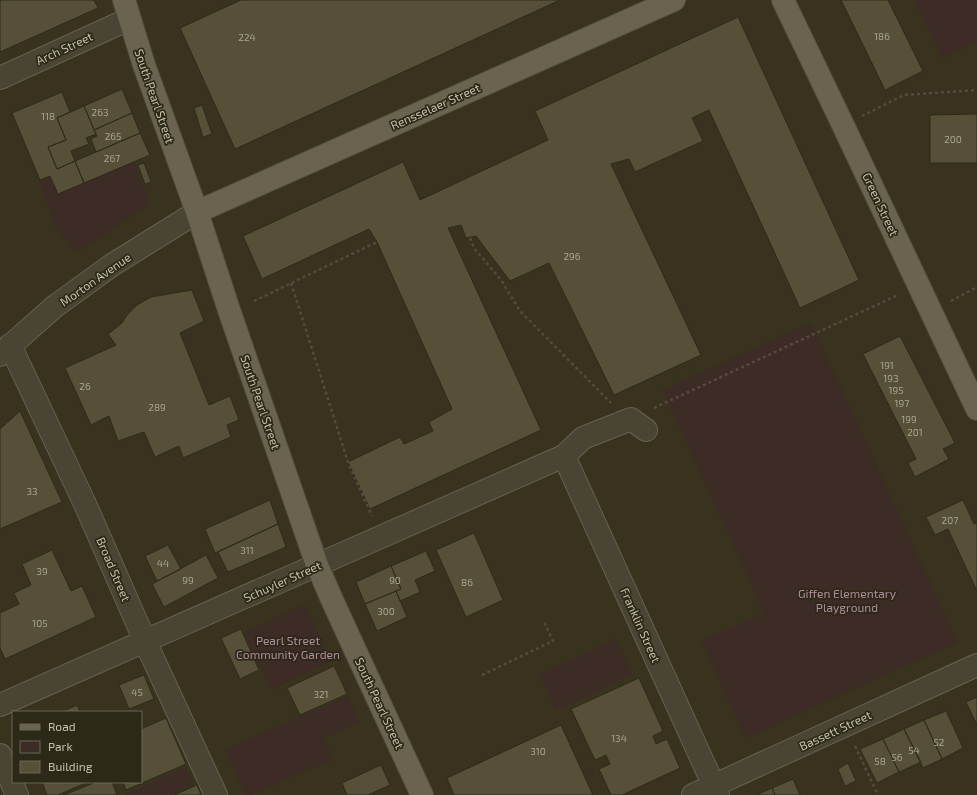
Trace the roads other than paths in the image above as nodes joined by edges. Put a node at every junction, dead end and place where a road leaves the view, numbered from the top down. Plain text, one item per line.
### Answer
1 (674, 0) edge
2 (783, 0) edge
3 (127, 10) edge
4 (0, 78) edge
5 (197, 212) junction
6 (5, 350) edge
7 (977, 410) edge
8 (639, 425) road end
9 (564, 456) junction
10 (317, 565) junction
11 (145, 641) junction
12 (977, 665) edge
13 (0, 706) edge
14 (0, 756) edge
15 (716, 790) edge
16 (17, 795) edge
17 (216, 795) edge
18 (422, 795) edge
19 (693, 795) edge

1 - 5 main road, Rensselaer Street
2 - 7 main road, Green Street
3 - 4 street, Arch Street
3 - 5 main road, South Pearl Street
5 - 6 street, Morton Avenue
5 - 10 main road, South Pearl Street
6 - 11 street, Broad Street
8 - 9 street, Schuyler Street
9 - 10 street, Schuyler Street
9 - 15 street, Franklin Street
10 - 11 street, Schuyler Street
10 - 18 main road, South Pearl Street
11 - 13 street, Schuyler Street
11 - 17 street, Broad Street
12 - 15 street, Bassett Street
14 - 16 street
15 - 19 street, Bassett Street

